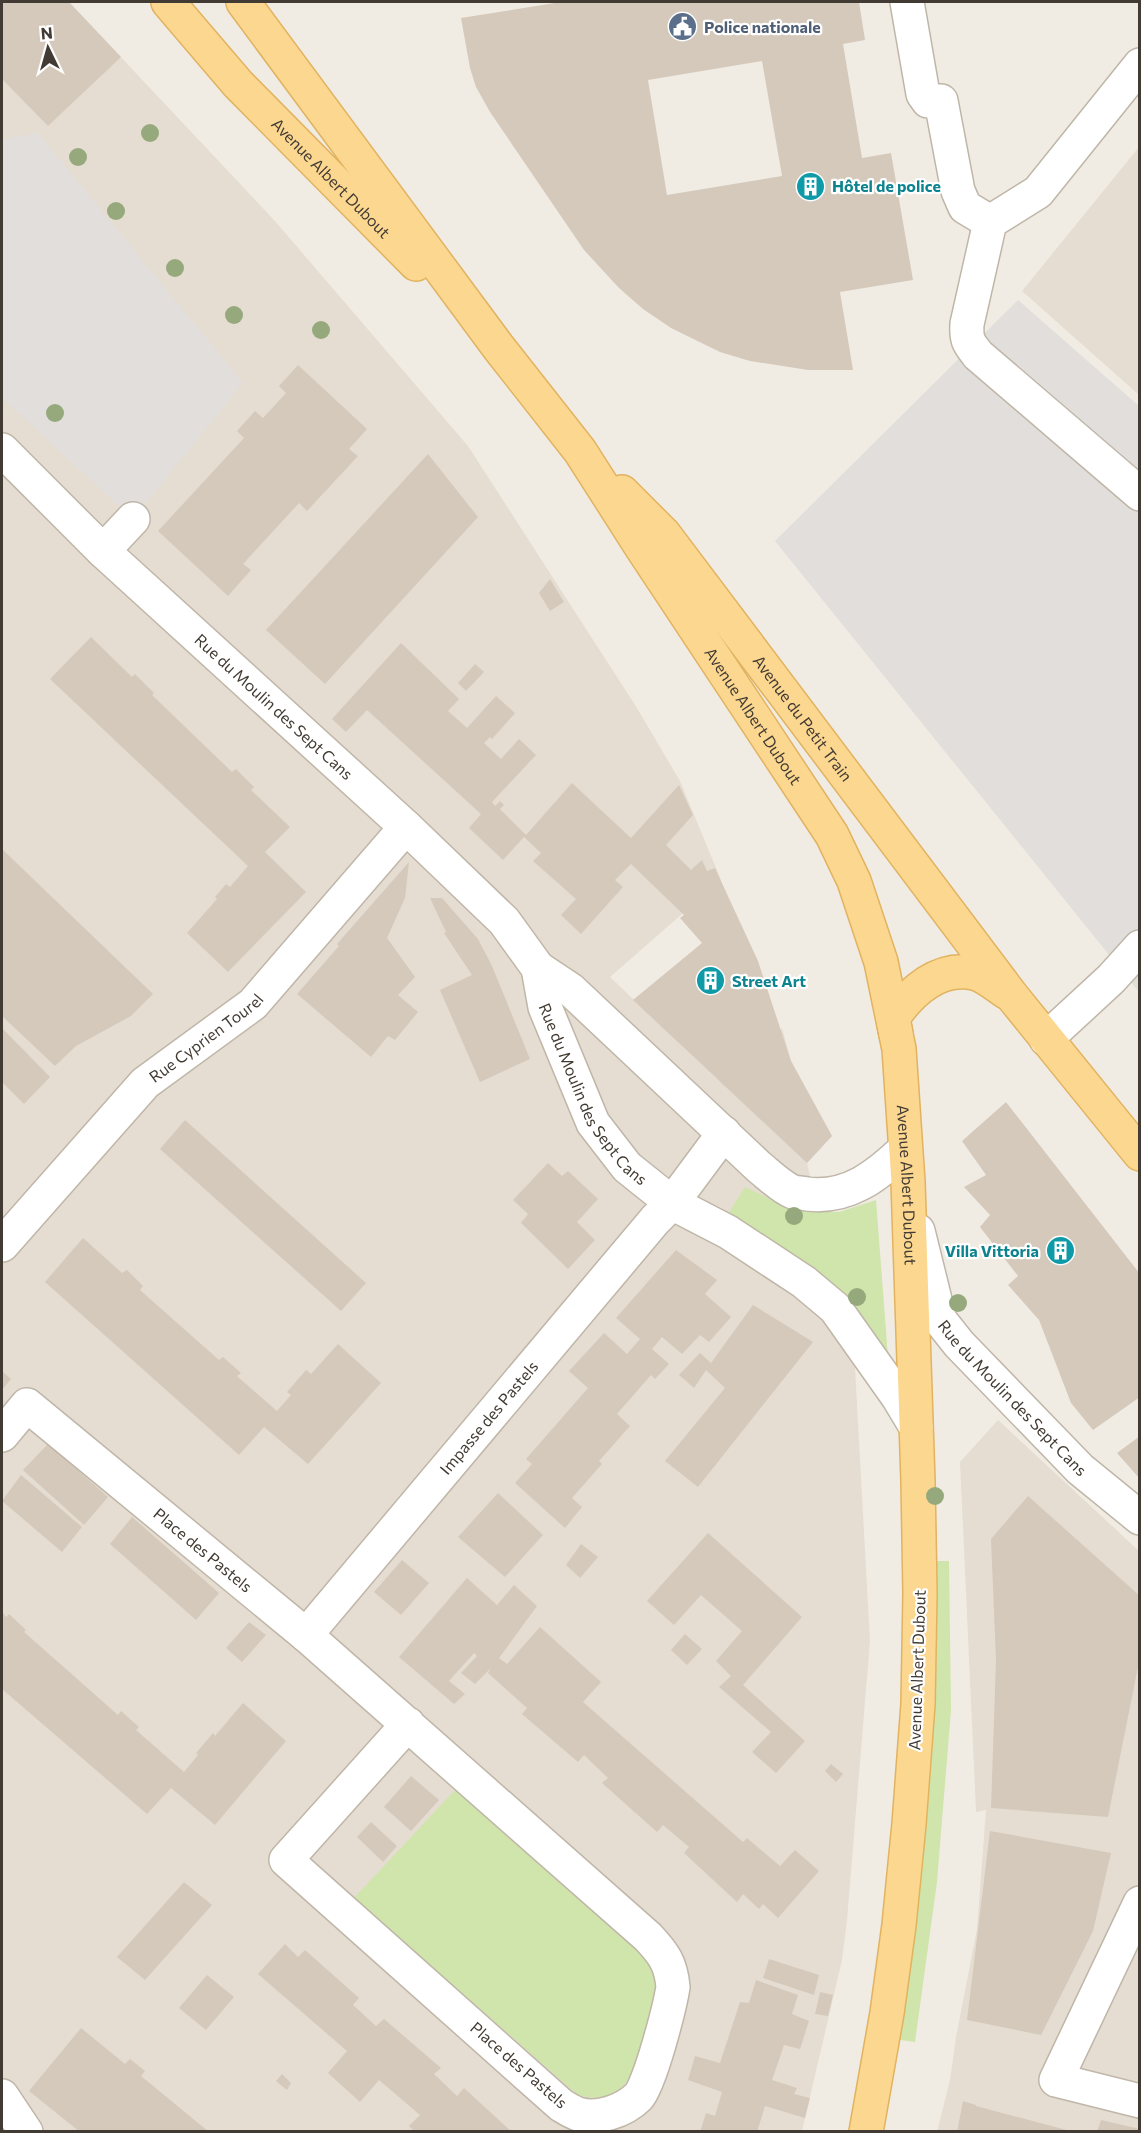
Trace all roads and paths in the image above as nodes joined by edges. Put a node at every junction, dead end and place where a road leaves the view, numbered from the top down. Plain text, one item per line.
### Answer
1 (168, 2) edge
2 (243, 2) edge
3 (908, 2) edge
4 (1140, 65) edge
5 (990, 222) junction
6 (499, 348) junction
7 (2, 450) edge
8 (580, 451) junction
9 (1140, 494) edge
10 (133, 519) dead end
11 (103, 551) junction
12 (406, 827) junction
13 (1140, 947) edge
14 (538, 968) junction
15 (1012, 996) junction
16 (1046, 1039) junction
17 (899, 1049) junction
18 (724, 1133) junction
19 (905, 1149) junction
20 (1140, 1154) edge
21 (908, 1182) junction
22 (672, 1203) junction
23 (2, 1245) edge
24 (916, 1428) junction
25 (2, 1435) edge
26 (1140, 1518) edge
27 (306, 1635) junction
28 (408, 1724) junction
29 (1140, 1903) edge
30 (2, 2096) edge
31 (1140, 2101) edge
32 (26, 2132) edge
33 (866, 2132) edge

1 - 6 main road, Avenue Albert Dubout
2 - 6 main road, Avenue Albert Dubout
3 - 5 street
4 - 5 street
5 - 9 street
6 - 8 main road, Avenue Albert Dubout
7 - 11 street, Rue du Moulin des Sept Cans
8 - 15 main road, Avenue du Petit Train
8 - 17 main road, Avenue Albert Dubout
10 - 11 street
11 - 12 street, Rue du Moulin des Sept Cans
12 - 14 street, Rue du Moulin des Sept Cans
12 - 23 street, Rue Cyprien Tourel
13 - 16 street
14 - 18 street, Rue du Moulin des Sept Cans
14 - 22 street, Rue du Moulin des Sept Cans
15 - 16 main road, Avenue du Petit Train
15 - 17 main road, Avenue du Petit Train
16 - 20 main road, Avenue du Petit Train
17 - 19 main road, Avenue Albert Dubout
18 - 19 street, Rue du Moulin des Sept Cans
18 - 22 street
19 - 21 main road, Avenue Albert Dubout
21 - 24 main road, Avenue Albert Dubout
21 - 26 street, Rue du Moulin des Sept Cans
22 - 24 street, Rue du Moulin des Sept Cans
22 - 27 street, Impasse des Pastels
24 - 33 main road, Avenue Albert Dubout
25 - 27 street, Place des Pastels
27 - 28 street, Place des Pastels
28 - 28 street, Place des Pastels
29 - 31 street
30 - 32 street

